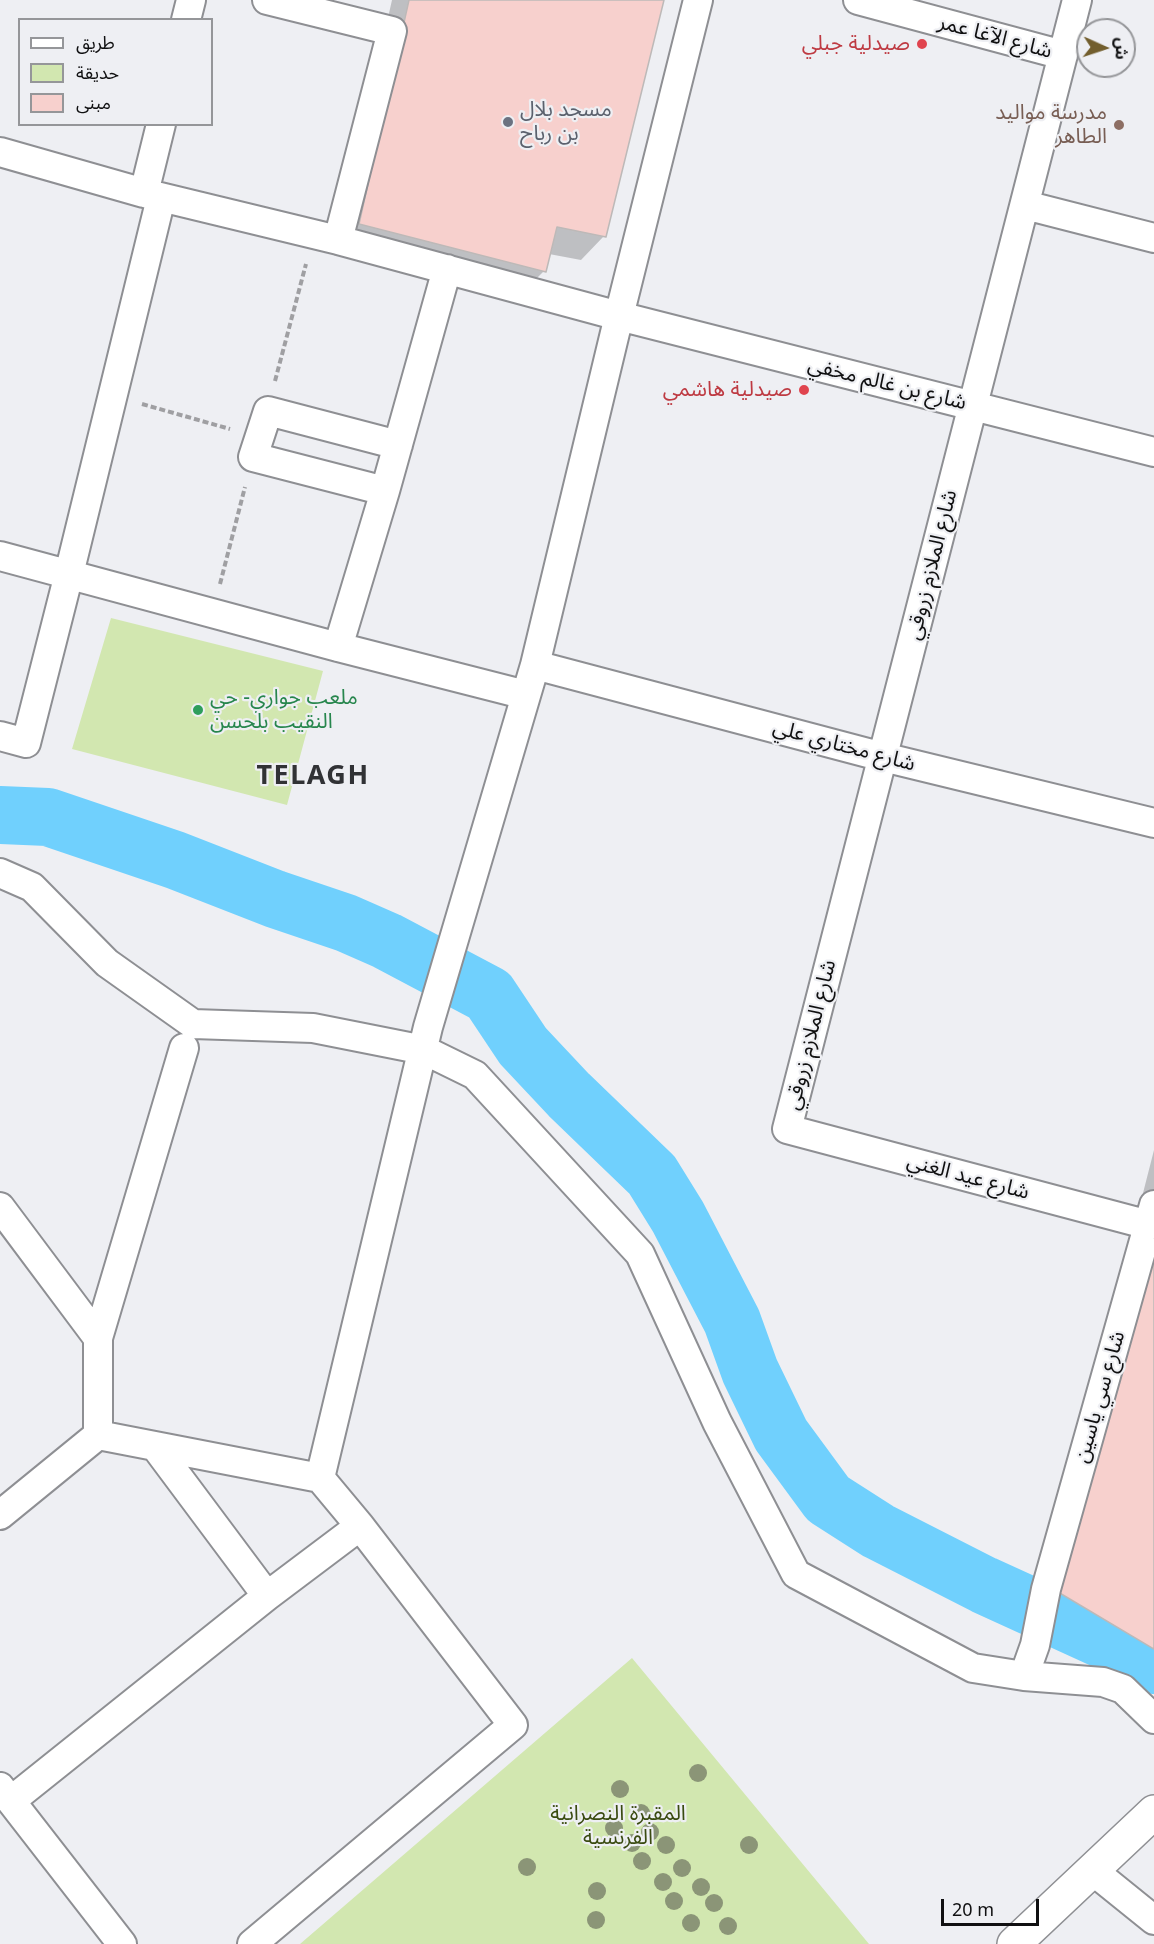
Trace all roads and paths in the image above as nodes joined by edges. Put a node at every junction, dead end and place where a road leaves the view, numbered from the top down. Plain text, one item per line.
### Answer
1 (191, 0) edge
2 (267, 0) edge
3 (698, 0) edge
4 (858, 0) edge
5 (1077, 0) edge
6 (186, 18) edge
7 (1063, 55) junction
8 (161, 126) edge
9 (0, 152) edge
10 (153, 195) junction
11 (1025, 205) junction
12 (326, 237) junction
13 (1154, 238) edge
14 (447, 270) junction
15 (619, 316) junction
16 (140, 404) dead end
17 (973, 406) junction
18 (259, 438) junction
19 (398, 446) junction
20 (1154, 452) edge
21 (385, 491) junction
22 (0, 556) edge
23 (69, 574) junction
24 (213, 612) junction
25 (338, 647) junction
26 (535, 665) junction
27 (526, 695) junction
28 (0, 736) edge
29 (883, 757) junction
30 (1154, 823) edge
31 (0, 873) edge
32 (426, 1038) junction
33 (184, 1048) dead end
34 (787, 1129) joint
35 (0, 1207) edge
36 (1152, 1215) edge
37 (98, 1338) junction
38 (98, 1436) junction
39 (155, 1446) junction
40 (320, 1478) junction
41 (0, 1515) edge
42 (360, 1526) junction
43 (267, 1596) junction
44 (1024, 1676) junction
45 (1154, 1719) edge
46 (6, 1793) edge
47 (1154, 1812) edge
48 (1092, 1870) junction
49 (1154, 1920) edge
50 (122, 1944) edge
51 (252, 1944) edge
52 (1014, 1944) edge

1 - 6 street
2 - 12 street
3 - 15 street
4 - 7 street, شارع الآغا عمر
5 - 7 street, شارع الملازم زروقي
7 - 11 street, شارع الملازم زروقي
8 - 10 street
9 - 10 street, شارع بن غالم مخفي
10 - 12 street, شارع بن غالم مخفي
10 - 23 street
11 - 13 street
11 - 17 street, شارع الملازم زروقي
12 - 14 street, شارع بن غالم مخفي
12 - 18 path
14 - 15 street, شارع بن غالم مخفي
14 - 19 street
15 - 17 street, شارع بن غالم مخفي
15 - 26 street
16 - 18 path
17 - 20 street, شارع بن غالم مخفي
17 - 29 street, شارع الملازم زروقي
18 - 19 street
18 - 21 street
18 - 24 path
19 - 21 street
21 - 25 street
22 - 23 street
23 - 24 street
23 - 28 street
24 - 25 street
25 - 27 street
26 - 27 street
26 - 29 street, شارع مختاري علي
27 - 32 street
29 - 30 street, شارع مختاري علي
29 - 34 street, شارع الملازم زروقي
31 - 32 street
32 - 40 street
32 - 44 street
33 - 37 street
34 - 36 street, شارع عيد الغني
35 - 37 street
36 - 44 street, شارع سي ياسين
37 - 38 street
38 - 39 street
38 - 41 street
39 - 40 street
39 - 43 street
40 - 42 street
42 - 43 street
42 - 51 street
43 - 46 street
44 - 45 street
46 - 50 street
47 - 48 main road
48 - 49 street
48 - 52 main road

